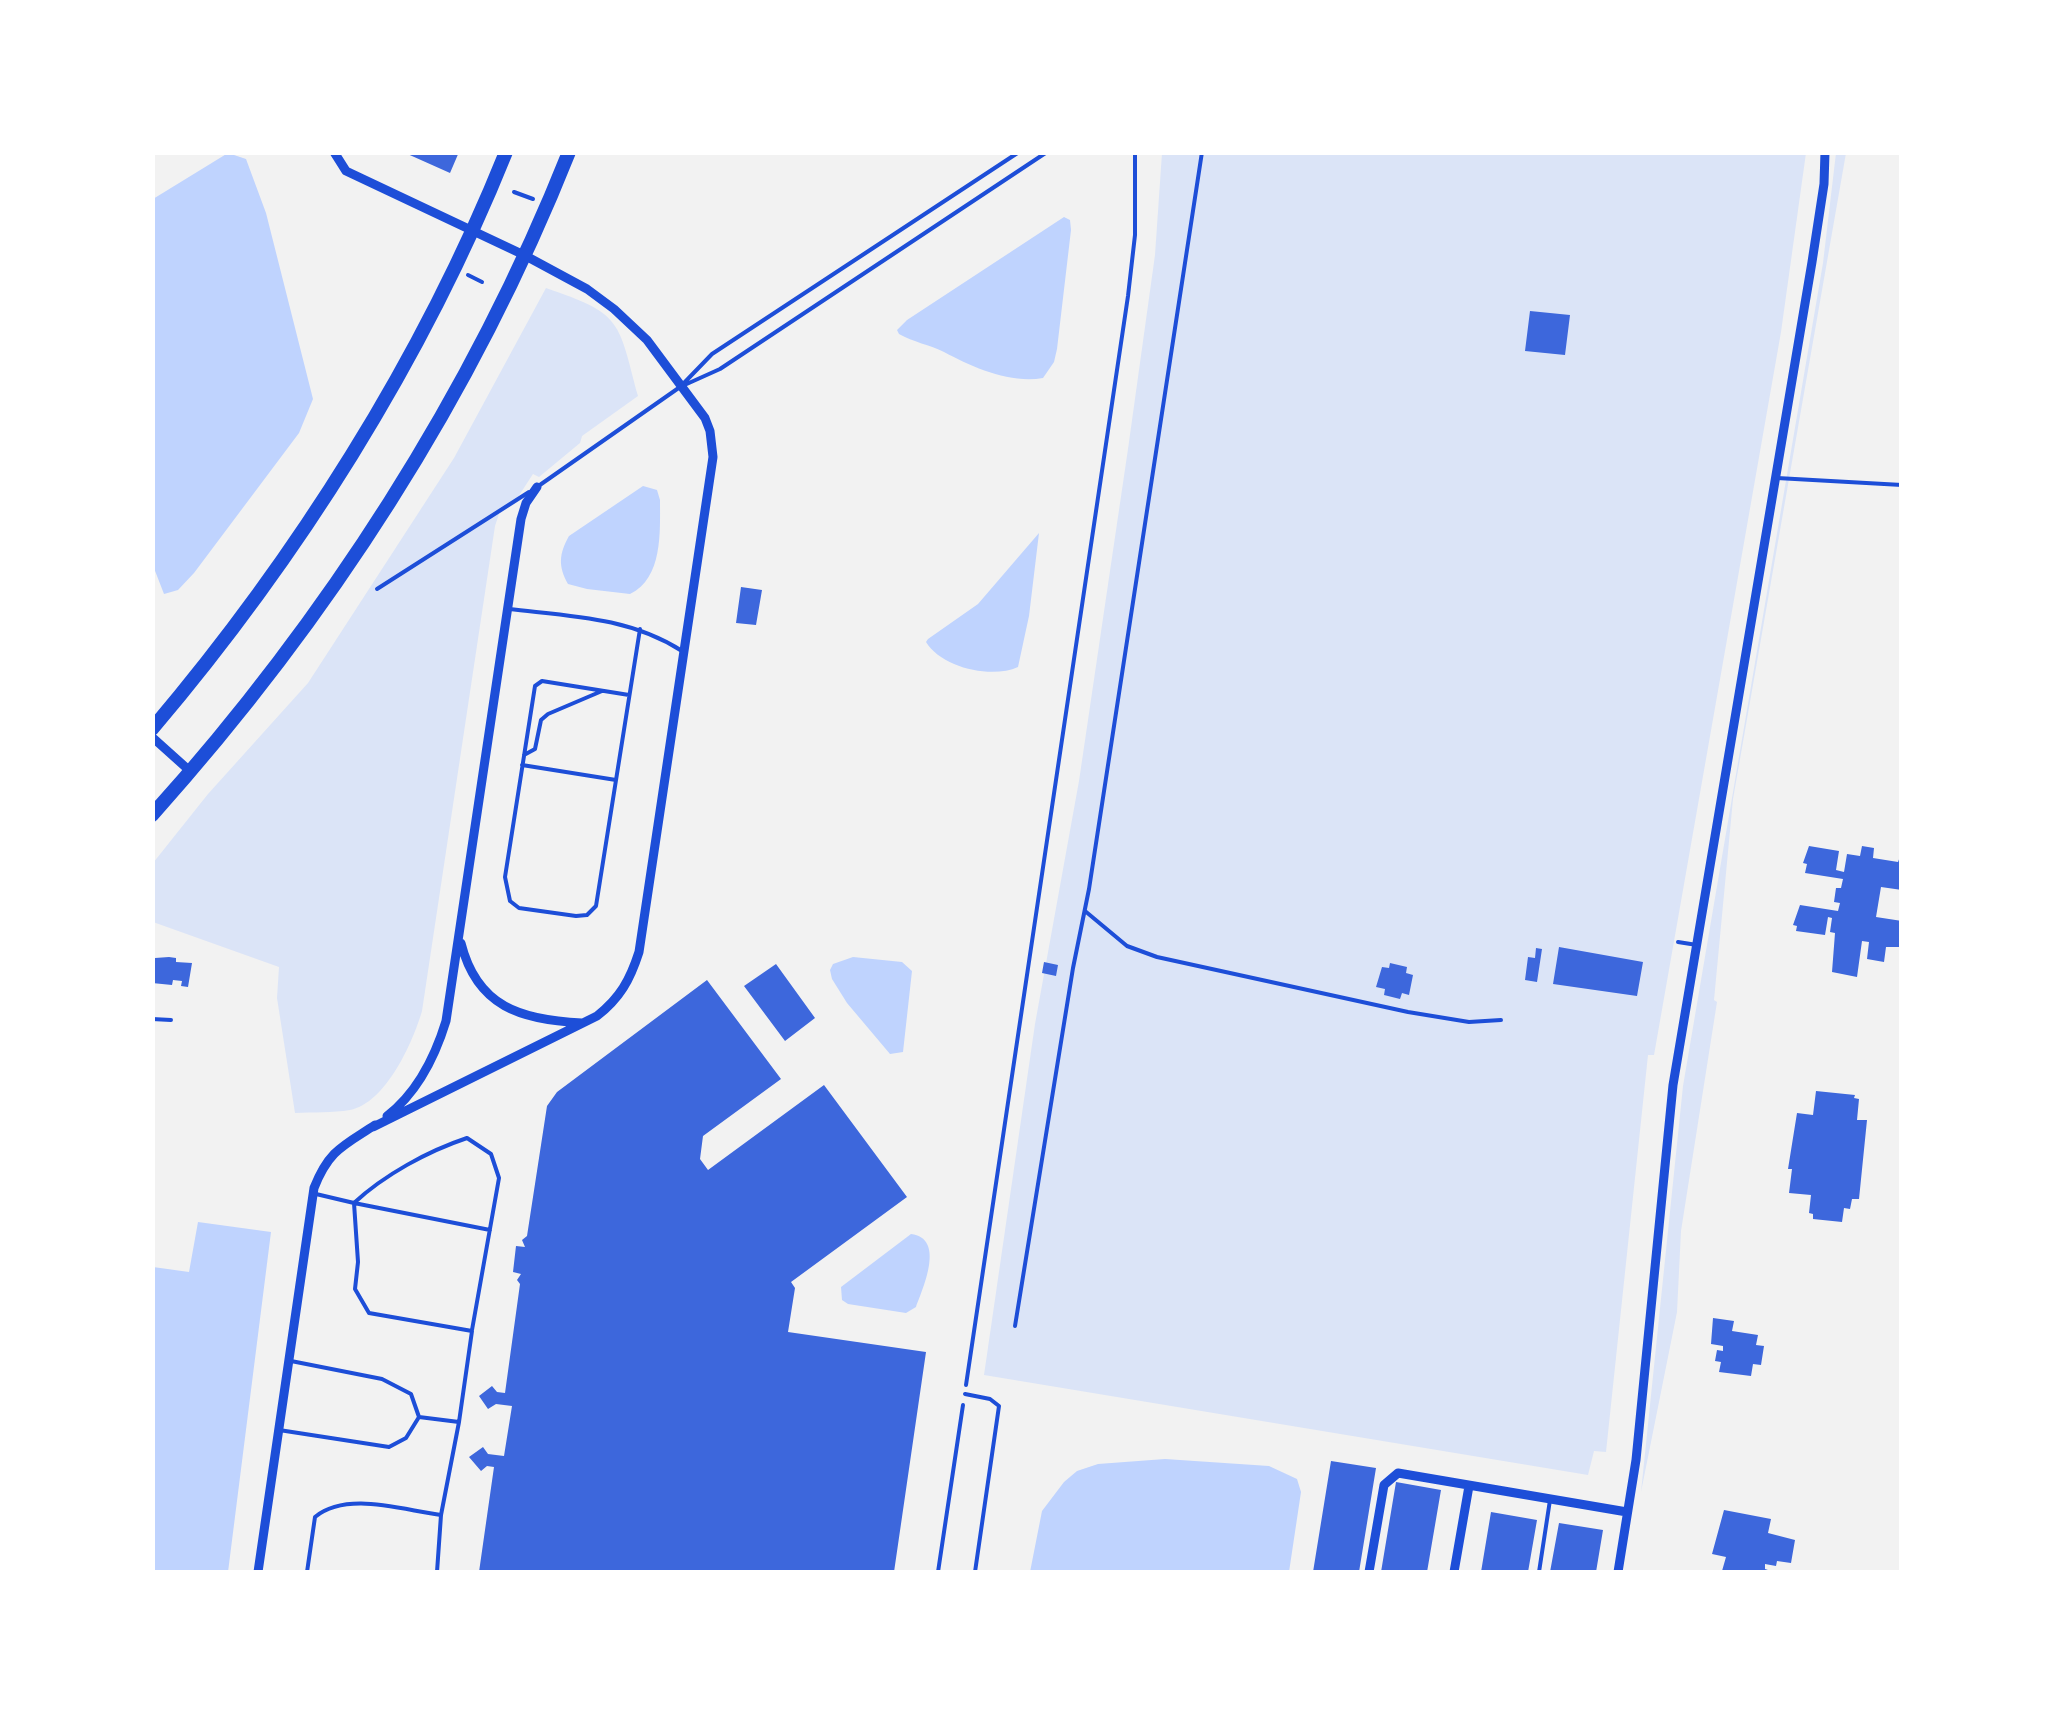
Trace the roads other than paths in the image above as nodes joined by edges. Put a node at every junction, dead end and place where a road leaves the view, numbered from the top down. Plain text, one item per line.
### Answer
1 (334, 152) edge
2 (506, 152) edge
3 (569, 152) edge
4 (1019, 152) edge
5 (1047, 152) edge
6 (1202, 152) edge
7 (1825, 152) edge
8 (472, 231) junction
9 (524, 256) junction
10 (680, 387) junction
11 (1777, 478) junction
12 (1902, 485) edge
13 (537, 487) junction
14 (377, 590) dead end
15 (508, 609) junction
16 (640, 629) junction
17 (686, 654) junction
18 (603, 690) junction
19 (629, 695) junction
20 (152, 733) edge
21 (524, 755) junction
22 (522, 765) junction
23 (192, 772) junction
24 (616, 780) junction
25 (152, 815) edge
26 (1086, 911) junction
27 (459, 935) junction
28 (1678, 942) dead end
29 (1697, 945) junction
30 (152, 1019) edge
31 (171, 1020) dead end
32 (1501, 1020) dead end
33 (583, 1023) junction
34 (373, 1128) junction
35 (314, 1194) junction
36 (354, 1203) junction
37 (490, 1230) junction
38 (1015, 1326) dead end
39 (472, 1331) junction
40 (289, 1360) junction
41 (965, 1394) road end
42 (418, 1418) junction
43 (459, 1422) junction
44 (279, 1430) junction
45 (1469, 1486) junction
46 (1550, 1500) junction
47 (1626, 1512) junction
48 (440, 1515) junction
49 (258, 1572) edge
50 (308, 1572) edge
51 (437, 1572) edge
52 (975, 1572) edge
53 (1369, 1572) edge
54 (1454, 1572) edge
55 (1539, 1572) edge
56 (1618, 1572) edge

1 - 8 street
2 - 8 main road
3 - 9 main road
4 - 10 lane
5 - 10 lane
6 - 26 lane
7 - 11 street
8 - 9 street
8 - 20 main road
9 - 10 street
9 - 23 main road
10 - 13 lane
10 - 17 street
11 - 12 lane
11 - 29 street
13 - 14 lane
13 - 15 street
15 - 16 lane
15 - 27 street
16 - 17 lane
16 - 19 lane
17 - 33 street
18 - 19 lane
18 - 21 lane
18 - 21 lane
19 - 24 lane
20 - 23 street
21 - 22 lane
22 - 24 lane
22 - 24 lane
23 - 25 main road
26 - 32 lane
26 - 38 lane
27 - 33 street
27 - 34 street
28 - 29 lane
29 - 47 street
30 - 31 lane
33 - 34 street
34 - 35 street
35 - 36 lane
35 - 40 street
36 - 37 lane
36 - 37 lane
36 - 39 lane
37 - 39 lane
39 - 43 lane
40 - 42 lane
40 - 44 street
41 - 52 lane
42 - 43 lane
42 - 44 lane
43 - 48 lane
44 - 49 street
45 - 46 street
45 - 53 street
45 - 54 street
46 - 47 street
46 - 55 lane
47 - 56 street
48 - 50 lane
48 - 51 lane

